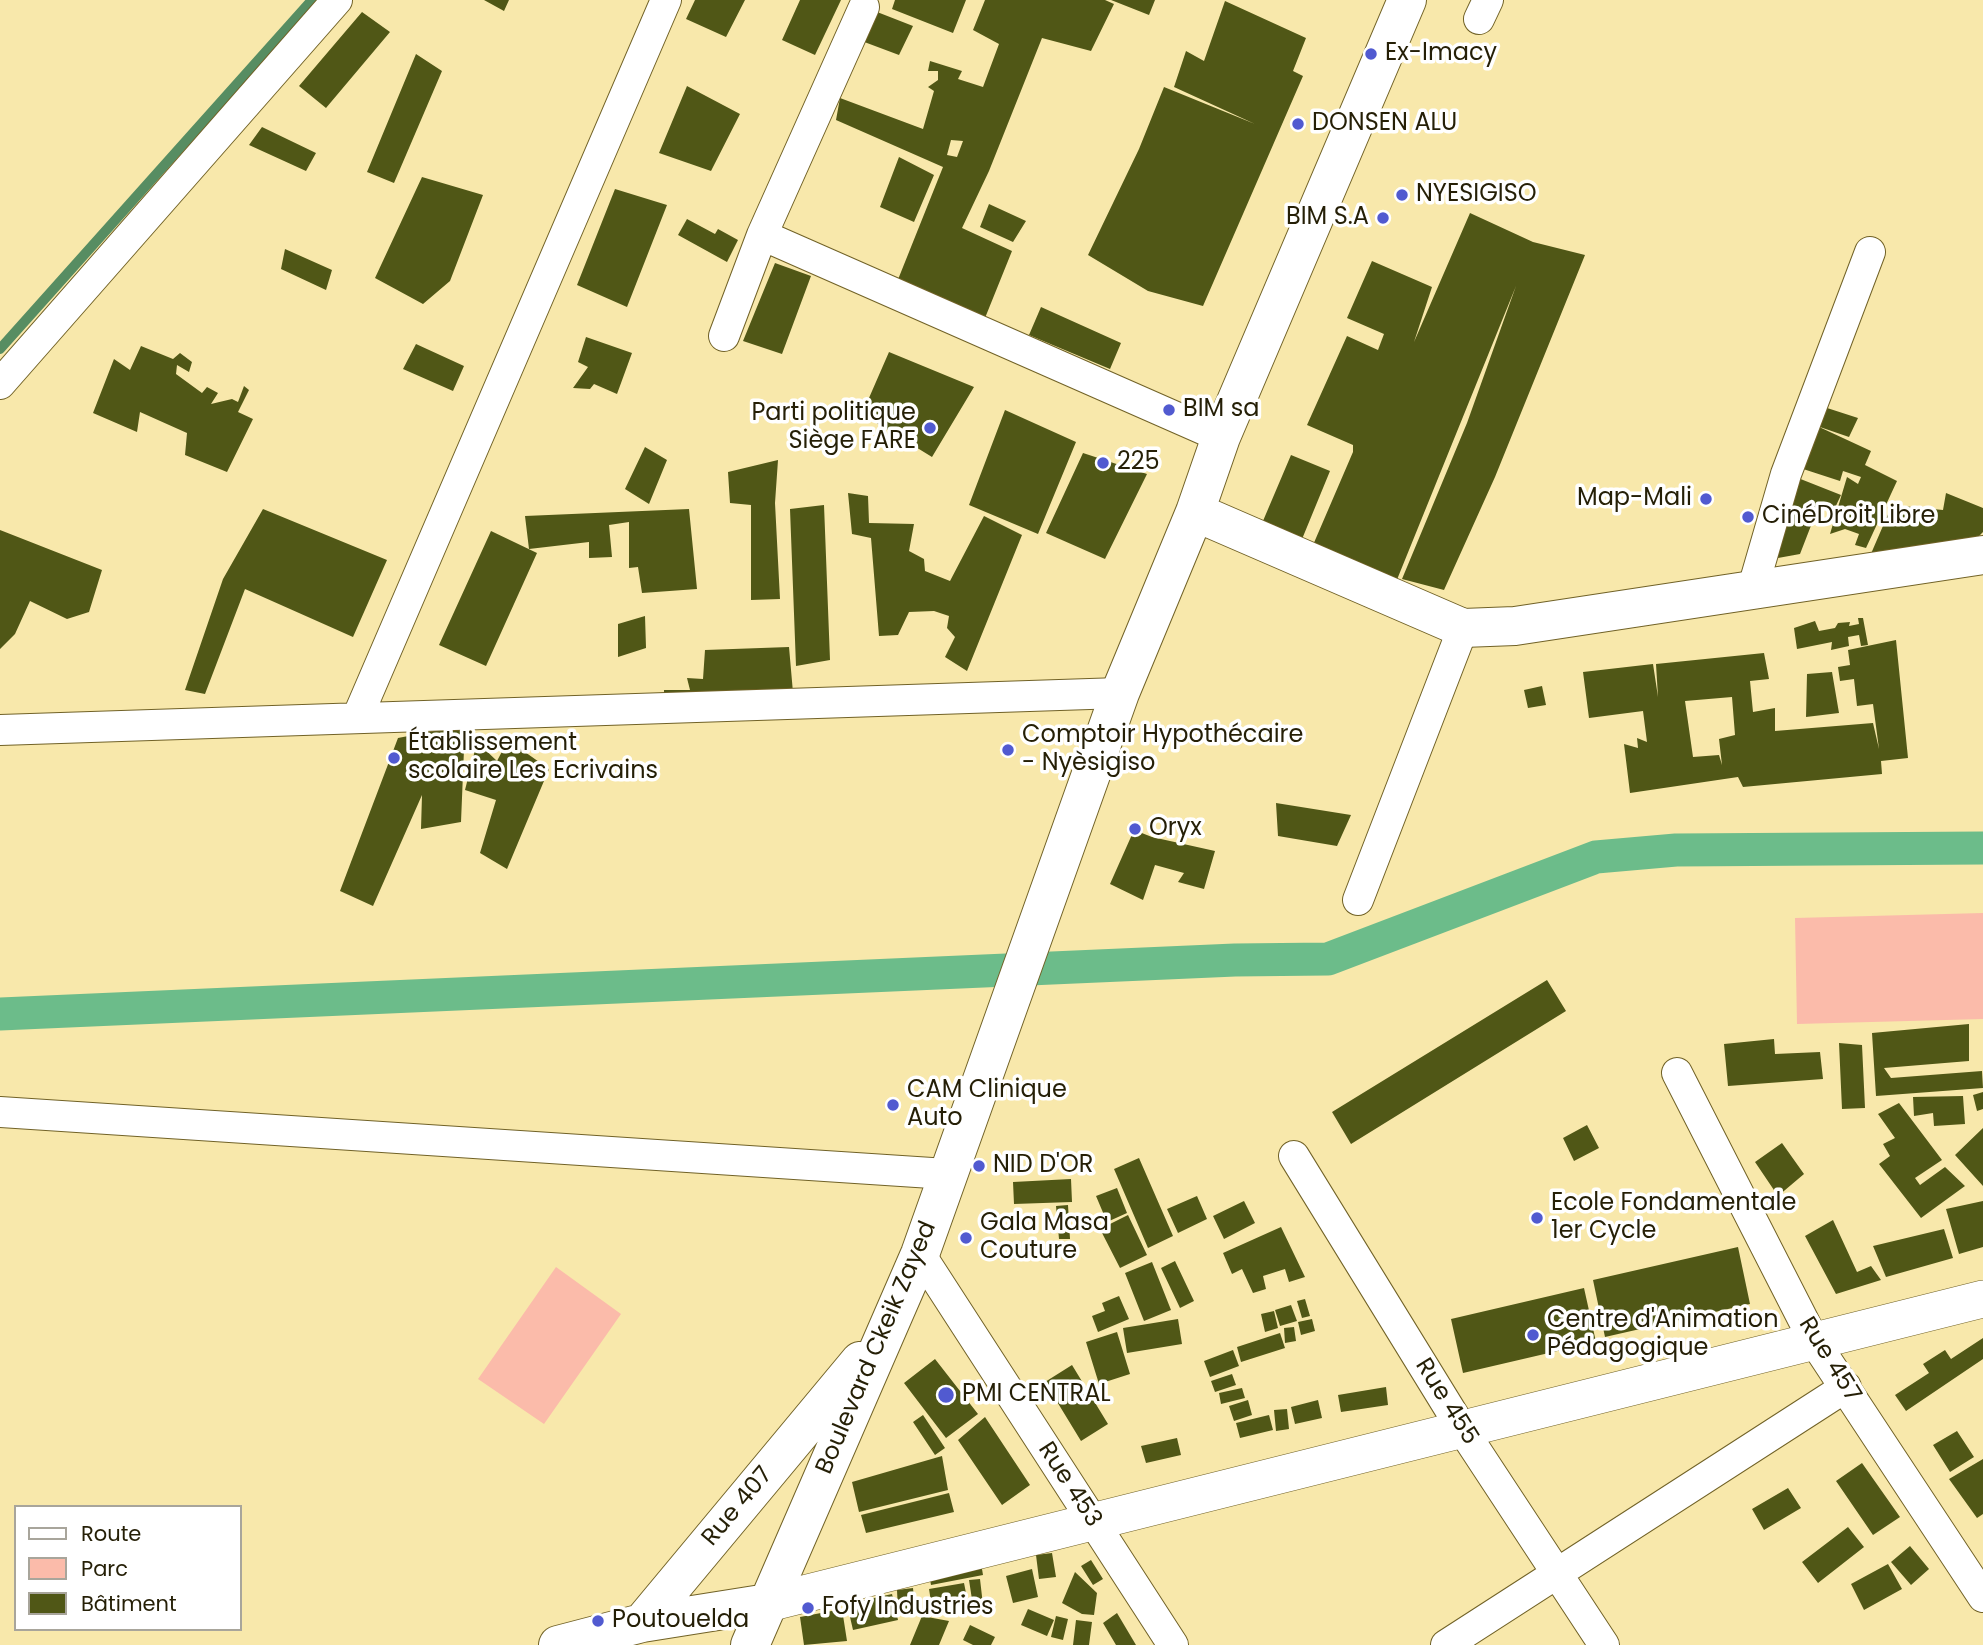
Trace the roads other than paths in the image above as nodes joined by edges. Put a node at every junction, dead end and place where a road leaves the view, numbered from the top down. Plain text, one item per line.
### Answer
1 (337, 0) edge
2 (666, 0) edge
3 (1407, 0) edge
4 (864, 7) dead end
5 (762, 235) junction
6 (1870, 252) dead end
7 (724, 336) dead end
8 (0, 384) edge
9 (1221, 437) junction
10 (1195, 512) junction
11 (1983, 555) edge
12 (1752, 591) junction
13 (1463, 628) junction
14 (1120, 693) junction
15 (357, 718) junction
16 (0, 730) edge
17 (1358, 900) dead end
18 (1677, 1073) dead end
19 (0, 1112) edge
20 (1294, 1156) dead end
21 (947, 1174) junction
22 (919, 1254) junction
23 (1983, 1298) edge
24 (890, 1326) junction
25 (1814, 1341) junction
26 (1846, 1387) junction
27 (1462, 1429) junction
28 (1094, 1523) junction
29 (1558, 1572) junction
30 (1983, 1597) edge
31 (768, 1603) junction
32 (642, 1623) junction
33 (558, 1645) edge
34 (750, 1645) edge
35 (1173, 1645) edge
36 (1446, 1645) edge
37 (1604, 1645) edge

1 - 8 street
2 - 15 street
3 - 9 main road, Boulevard Ckeik Zayed
4 - 5 street
5 - 7 street
5 - 9 street
6 - 12 street
9 - 10 main road, Boulevard Ckeik Zayed
10 - 13 main road
10 - 14 main road, Boulevard Ckeik Zayed
11 - 12 main road
12 - 13 main road
13 - 17 street
14 - 15 street
14 - 21 main road, Boulevard Ckeik Zayed
15 - 16 street
18 - 25 street, Rue 457
19 - 21 street
20 - 27 street, Rue 455
21 - 22 main road, Boulevard Ckeik Zayed
22 - 24 main road, Boulevard Ckeik Zayed
22 - 28 street, Rue 453
23 - 25 street
24 - 31 main road, Boulevard Ckeik Zayed
24 - 32 main road, Rue 407
25 - 26 street, Rue 457
25 - 27 street
26 - 29 street
26 - 30 street, Rue 457
27 - 28 street
27 - 29 street, Rue 455
28 - 31 street
28 - 35 street, Rue 453
29 - 36 street
29 - 37 street, Rue 455
31 - 32 main road
31 - 34 main road, Boulevard Ckeik Zayed
32 - 33 main road

